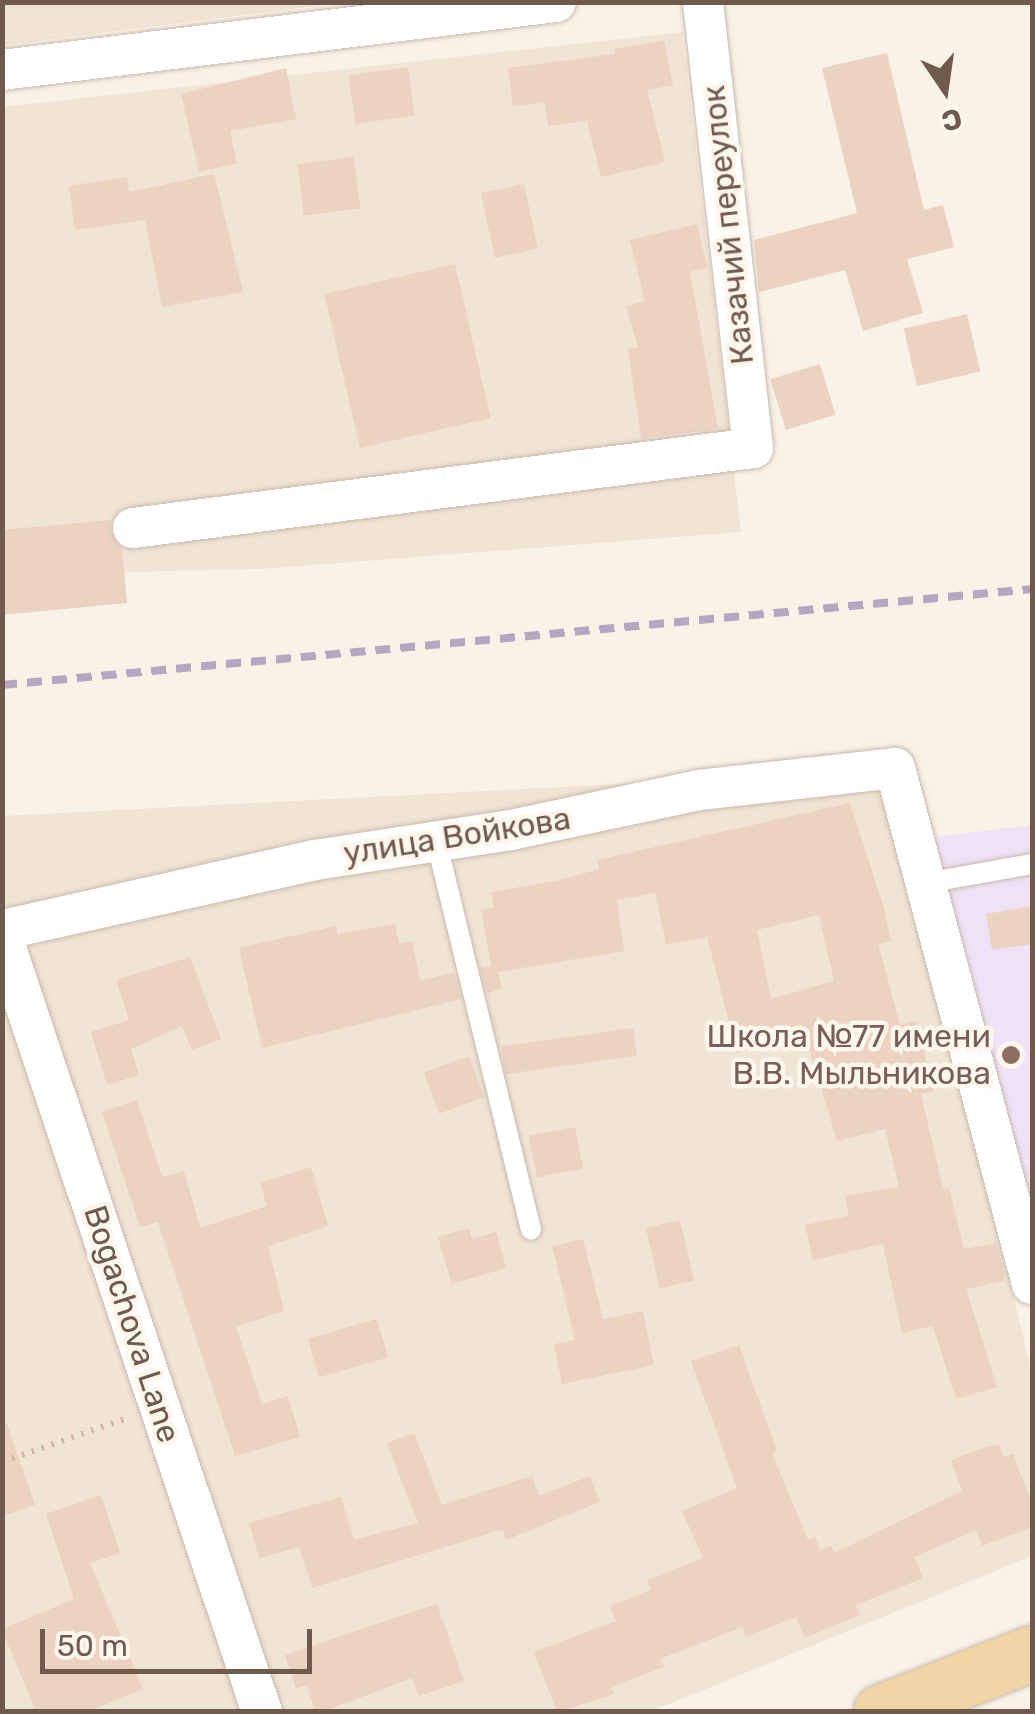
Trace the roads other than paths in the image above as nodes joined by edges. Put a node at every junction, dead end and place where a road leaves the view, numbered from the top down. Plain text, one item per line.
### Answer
1 (556, 2) edge
2 (703, 2) edge
3 (2, 70) edge
4 (133, 528) dead end
5 (436, 840) junction
6 (1032, 864) edge
7 (926, 884) junction
8 (2, 932) edge
9 (531, 1230) dead end
10 (1032, 1284) edge
11 (1032, 1654) edge
12 (262, 1712) edge
13 (881, 1712) edge

1 - 3 street
2 - 4 street, Казачий переулок
5 - 7 street, улица Войкова
5 - 8 street, улица Войкова
5 - 9 lane
6 - 7 lane
7 - 10 street
8 - 12 street, Bogachova Lane
11 - 13 main road

